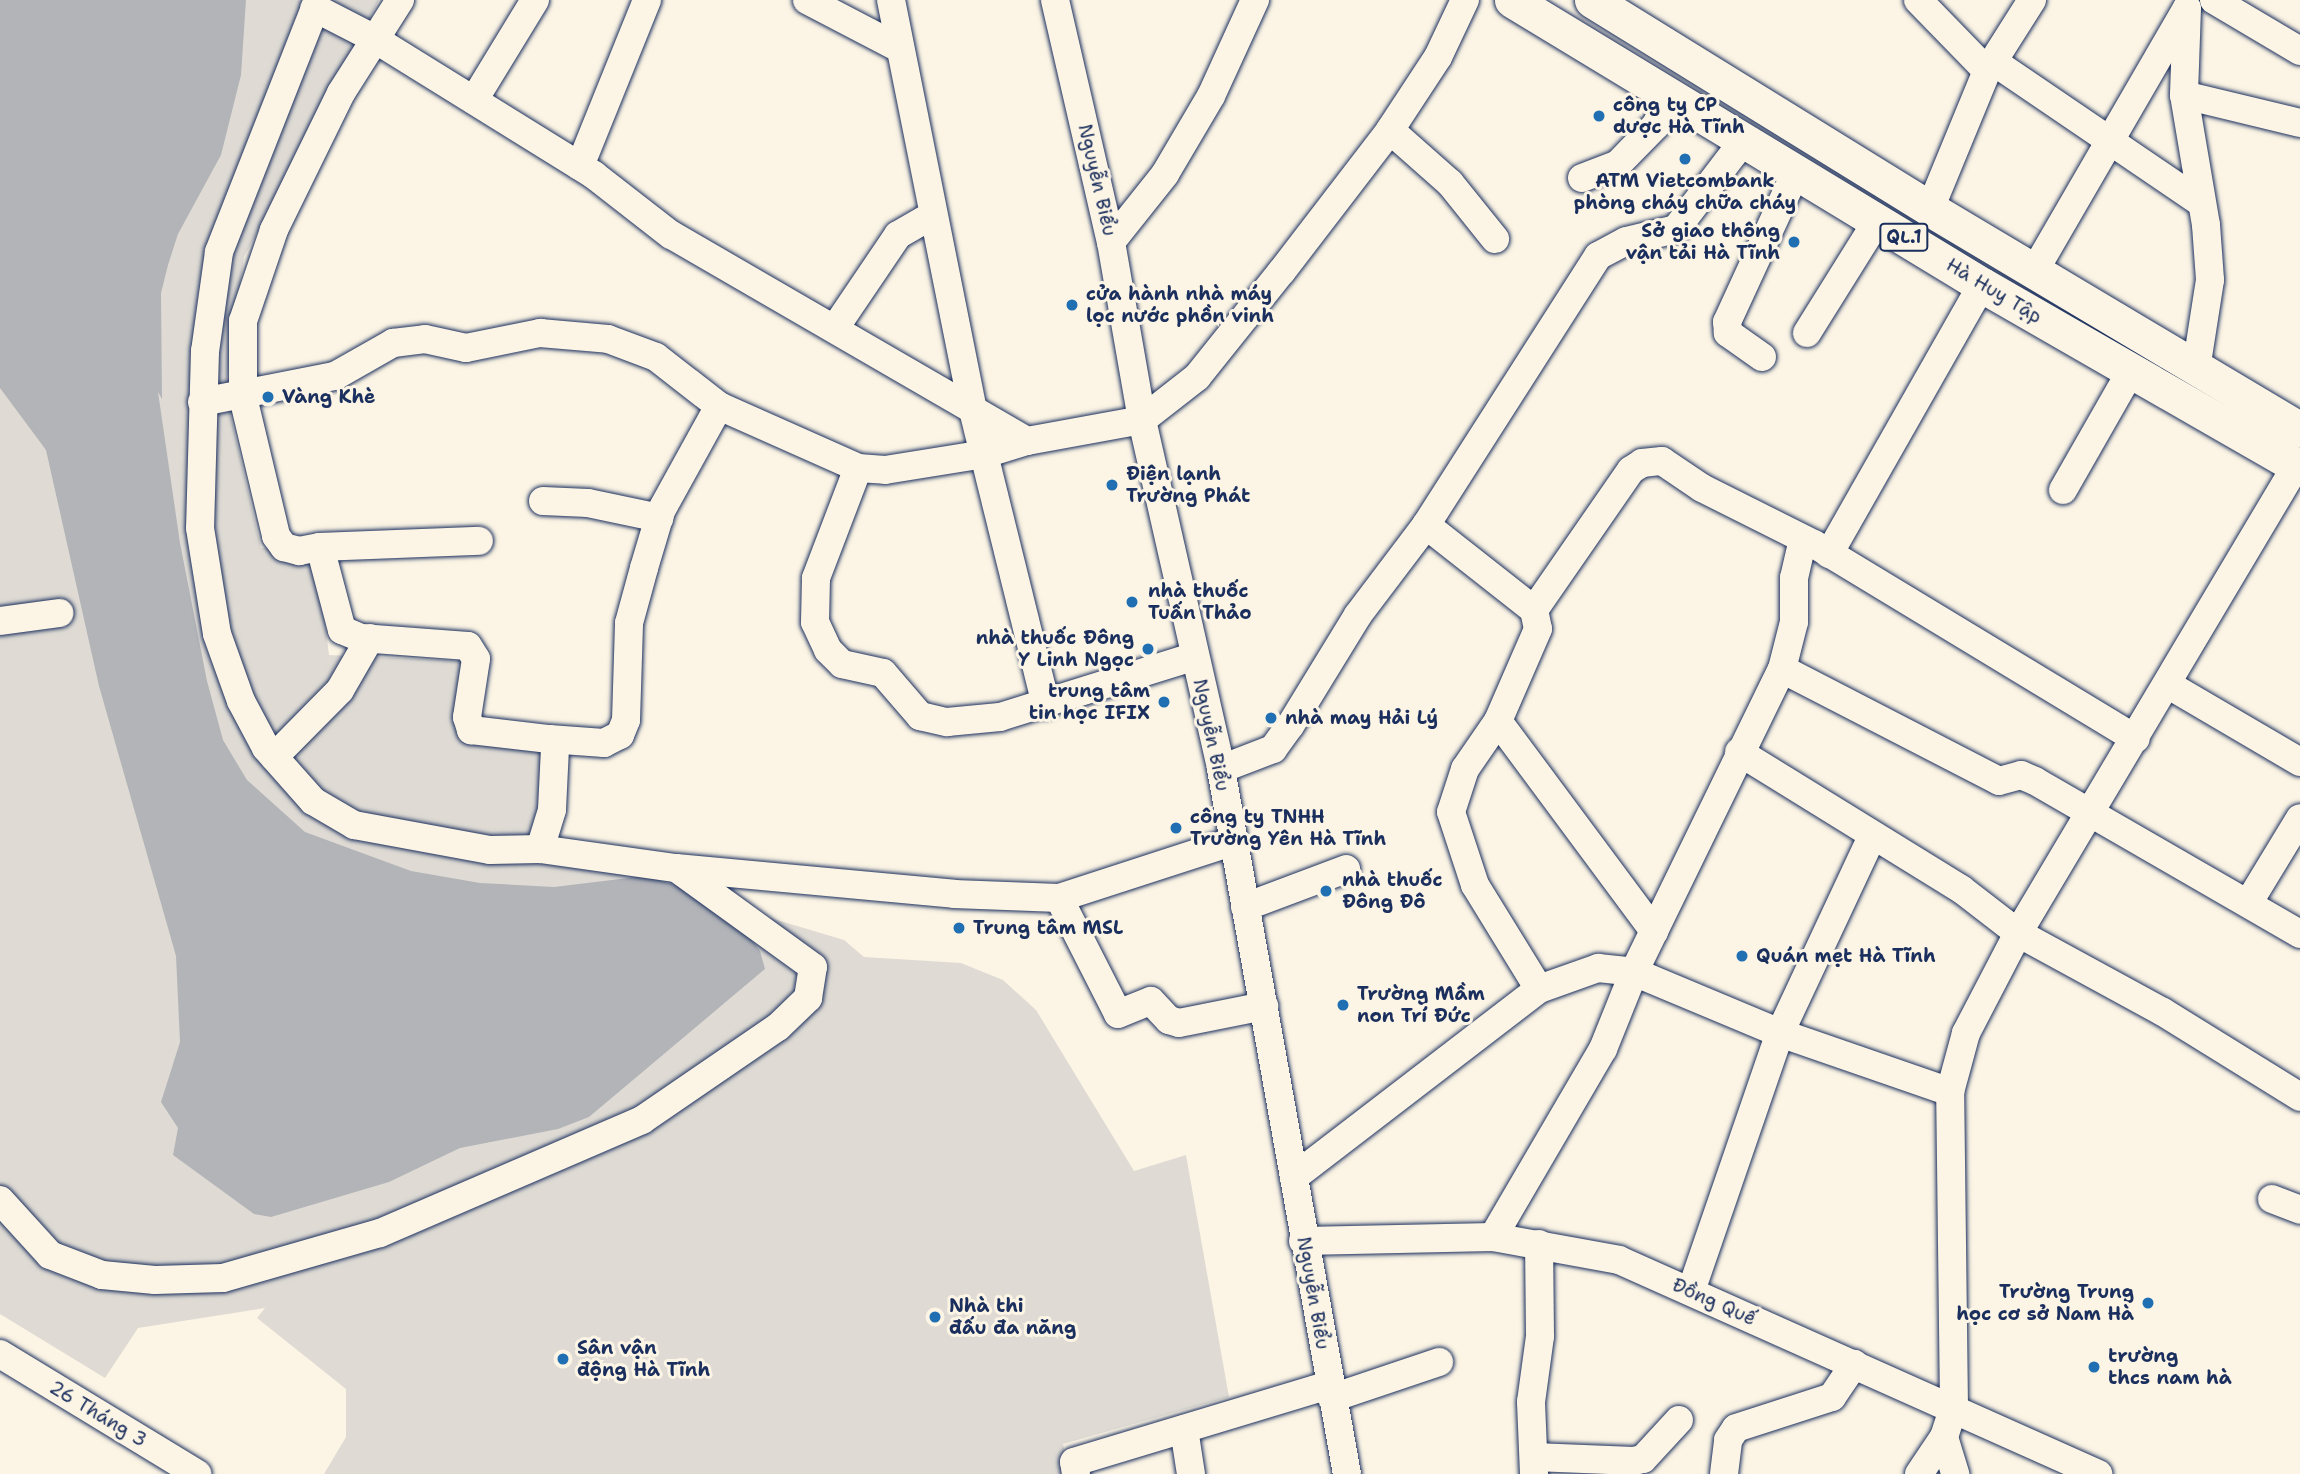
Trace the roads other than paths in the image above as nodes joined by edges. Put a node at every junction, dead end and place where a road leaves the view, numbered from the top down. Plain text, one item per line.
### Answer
1 (400, 0) edge
2 (535, 0) edge
3 (648, 0) edge
4 (807, 0) edge
5 (891, 0) edge
6 (1055, 0) edge
7 (1255, 0) edge
8 (1465, 0) edge
9 (1512, 0) edge
10 (1592, 0) edge
11 (1918, 0) edge
12 (2032, 0) edge
13 (2214, 0) edge
14 (2189, 4) edge
15 (375, 39) junction
16 (899, 48) junction
17 (2300, 51) edge
18 (1991, 66) junction
19 (1671, 94) junction
20 (2185, 95) junction
21 (474, 100) junction
22 (2300, 124) edge
23 (1390, 130) junction
24 (2108, 139) junction
25 (1744, 141) junction
26 (580, 166) junction
27 (1796, 172) junction
28 (1582, 178) dead end
29 (2200, 202) junction
30 (1930, 209) junction
31 (932, 215) junction
32 (1877, 221) junction
33 (1495, 239) dead end
34 (1111, 242) junction
35 (2035, 270) junction
36 (1982, 285) junction
37 (835, 328) junction
38 (1807, 333) dead end
39 (1762, 357) dead end
40 (2196, 369) junction
41 (2131, 371) junction
42 (243, 397) junction
43 (202, 402) junction
44 (719, 406) junction
45 (973, 410) junction
46 (1142, 421) junction
47 (2300, 430) edge
48 (1027, 441) junction
49 (985, 454) junction
50 (2299, 462) edge
51 (858, 468) junction
52 (2063, 490) dead end
53 (542, 501) dead end
54 (659, 518) junction
55 (1426, 525) junction
56 (1803, 539) junction
57 (479, 541) dead end
58 (320, 547) junction
59 (1829, 554) junction
60 (1534, 610) junction
61 (59, 613) dead end
62 (0, 621) edge
63 (370, 639) junction
64 (1193, 657) junction
65 (1782, 669) junction
66 (2167, 684) junction
67 (1046, 705) junction
68 (1498, 721) junction
69 (549, 739) junction
70 (2136, 739) junction
71 (1739, 752) junction
72 (274, 757) junction
73 (2300, 762) edge
74 (1221, 769) junction
75 (2092, 810) junction
76 (2300, 818) edge
77 (1872, 837) junction
78 (1231, 842) junction
79 (540, 849) junction
80 (676, 868) junction
81 (1346, 869) dead end
82 (1059, 898) junction
83 (2249, 902) junction
84 (1245, 907) junction
85 (1654, 931) junction
86 (2018, 933) junction
87 (2300, 934) edge
88 (1634, 972) junction
89 (1539, 989) junction
90 (1264, 1006) junction
91 (1780, 1033) junction
92 (1950, 1092) junction
93 (2300, 1097) edge
94 (1294, 1177) junction
95 (2272, 1199) dead end
96 (0, 1200) edge
97 (2300, 1210) edge
98 (1493, 1237) junction
99 (1303, 1241) junction
100 (1539, 1244) junction
101 (1691, 1291) junction
102 (0, 1354) edge
103 (1439, 1362) dead end
104 (1854, 1364) junction
105 (1331, 1392) junction
106 (1954, 1407) junction
107 (1679, 1420) dead end
108 (1184, 1429) junction
109 (1944, 1437) junction
110 (1534, 1465) edge
111 (2084, 1471) edge
112 (197, 1474) edge
113 (1076, 1474) edge
114 (1191, 1474) edge
115 (1347, 1474) edge
116 (1724, 1474) edge
117 (1919, 1474) edge
118 (1955, 1474) edge

1 - 15 street
2 - 21 street
3 - 26 street
4 - 16 street
5 - 16 street
6 - 34 street, Nguyễn Biểu
7 - 34 street
8 - 23 street
9 - 19 main road, Hà Huy Tập / QL.1
10 - 30 main road, Hà Huy Tập / QL.1
11 - 18 street
12 - 18 street
13 - 17 street
14 - 20 street
14 - 24 street
15 - 21 street
15 - 42 street
15 - 43 street
16 - 31 street
18 - 24 street
18 - 30 street
19 - 25 main road, Hà Huy Tập / QL.1
19 - 28 street
20 - 22 street
20 - 29 street
21 - 26 street
23 - 33 street
23 - 46 street
24 - 29 street
24 - 35 street
25 - 27 main road, Hà Huy Tập / QL.1
25 - 55 street
26 - 37 street
27 - 32 main road, Hà Huy Tập / QL.1
27 - 39 street
29 - 40 street
30 - 35 main road, Hà Huy Tập / QL.1
31 - 37 street
31 - 45 street
32 - 36 main road, Hà Huy Tập / QL.1
32 - 38 street
34 - 46 street, Nguyễn Biểu
35 - 40 main road, Hà Huy Tập / QL.1
36 - 41 main road, Hà Huy Tập / QL.1
36 - 59 street
37 - 45 street
40 - 47 main road, Hà Huy Tập / QL.1
41 - 50 main road, Hà Huy Tập / QL.1
41 - 52 street
42 - 43 street
42 - 44 street
42 - 58 street
43 - 72 street
44 - 51 street
44 - 54 street
45 - 48 street
45 - 49 street
46 - 48 street
46 - 64 street, Nguyễn Biểu
48 - 49 street
49 - 51 street
49 - 67 street
50 - 66 street
51 - 67 street
53 - 54 street
54 - 69 street
55 - 60 street
55 - 74 street
56 - 59 street
56 - 60 street
56 - 65 street
57 - 58 street
58 - 63 street
59 - 70 street
60 - 68 street
61 - 62 street
63 - 69 street
63 - 72 street
64 - 67 street
64 - 74 street, Nguyễn Biểu
65 - 71 street
65 - 75 street
66 - 70 street
66 - 73 street
68 - 85 street
68 - 89 street
69 - 79 street
70 - 75 street
71 - 77 street
71 - 85 street
72 - 79 street
74 - 78 street, Nguyễn Biểu
75 - 83 street
75 - 86 street
76 - 83 street
77 - 86 street
77 - 91 street
78 - 82 street
78 - 84 street, Nguyễn Biểu
79 - 80 street
80 - 82 street
80 - 96 street
81 - 84 street
82 - 90 street
83 - 87 street
84 - 90 street, Nguyễn Biểu
85 - 88 street
86 - 92 street
86 - 93 street
88 - 89 street
88 - 91 street
88 - 98 street
89 - 94 street
90 - 94 street, Nguyễn Biểu
91 - 92 street
91 - 101 street
92 - 106 street
94 - 99 street, Nguyễn Biểu
95 - 97 street
98 - 99 street, Đồng Quế
98 - 100 street, Đồng Quế
99 - 105 street, Nguyễn Biểu
100 - 101 street, Đồng Quế
100 - 110 street
101 - 104 street, Đồng Quế
102 - 112 street, 26 Tháng 3
103 - 105 street
104 - 106 street, Đồng Quế
104 - 116 street
105 - 108 street
105 - 115 street, Nguyễn Biểu
106 - 109 street
106 - 111 street, Đồng Quế
107 - 110 street
108 - 113 street
108 - 114 street
109 - 117 street
109 - 118 street

